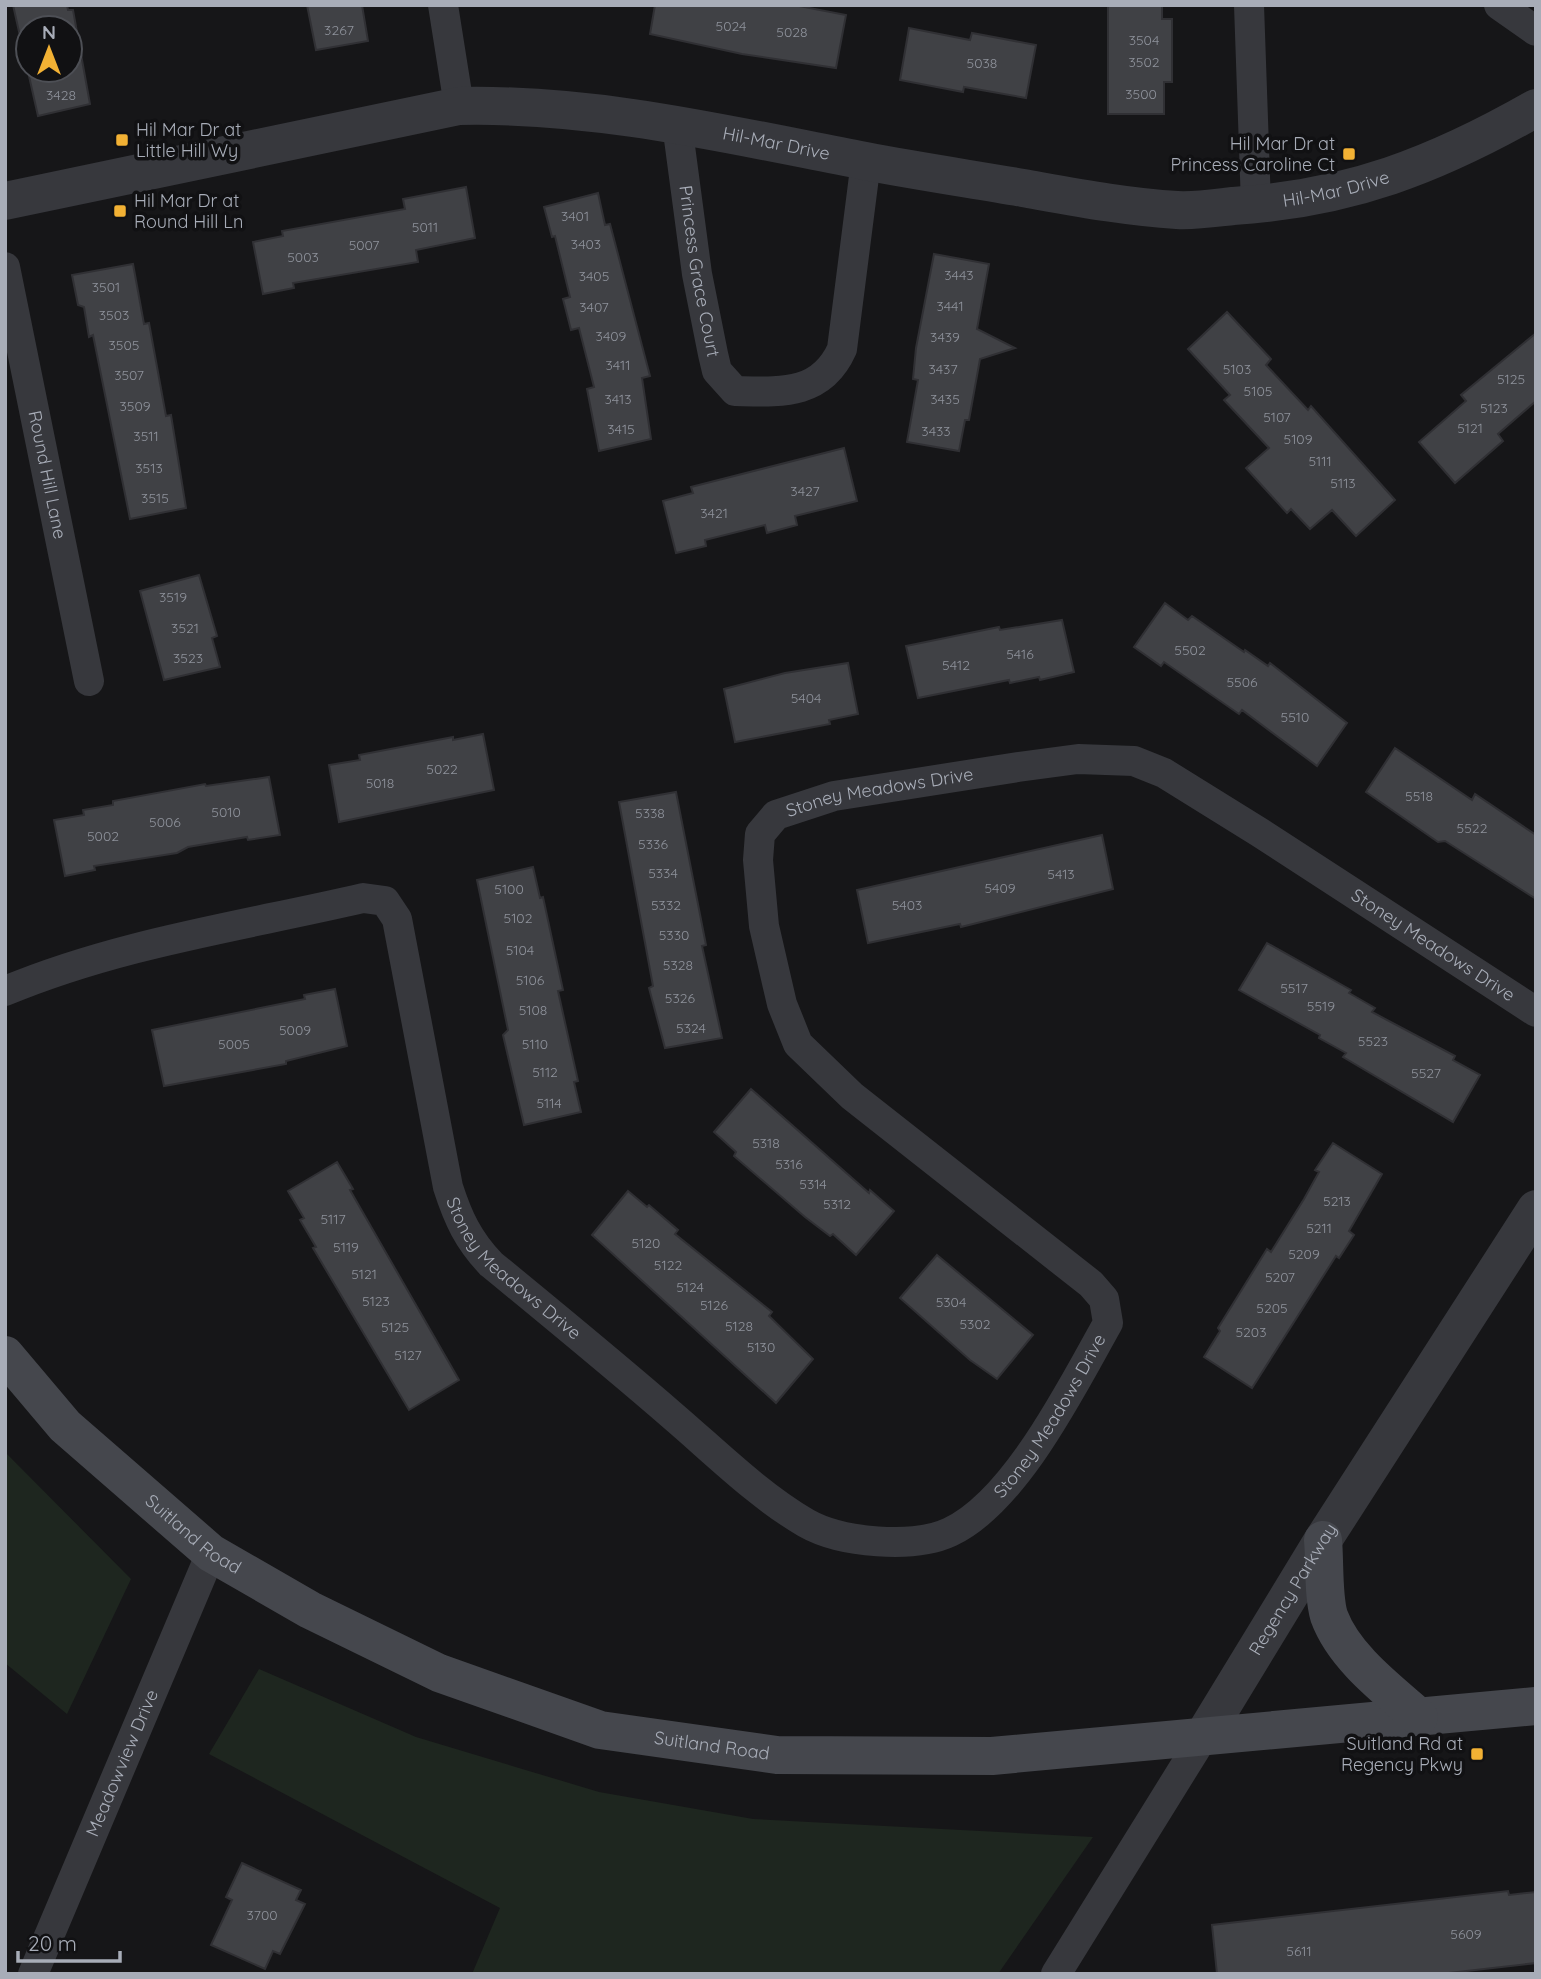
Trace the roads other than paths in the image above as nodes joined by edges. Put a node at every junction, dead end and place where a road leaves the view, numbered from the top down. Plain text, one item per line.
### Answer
1 (443, 5) edge
2 (1249, 5) edge
3 (1499, 5) edge
4 (1536, 31) edge
5 (458, 106) junction
6 (1536, 108) edge
7 (677, 124) junction
8 (866, 161) junction
9 (5, 201) edge
10 (1256, 205) junction
11 (5, 267) edge
12 (89, 681) dead end
13 (5, 991) edge
14 (1536, 1012) edge
15 (1536, 1209) edge
16 (5, 1355) edge
17 (1323, 1540) junction
18 (211, 1553) junction
19 (1536, 1706) edge
20 (1419, 1717) junction
21 (1203, 1737) junction
22 (33, 1974) edge
23 (1056, 1974) edge

1 - 5 street
2 - 10 street
3 - 4 street
5 - 7 street, Hil-Mar Drive
5 - 9 street, Hil-Mar Drive
6 - 10 street, Hil-Mar Drive
7 - 8 street, Hil-Mar Drive
7 - 8 street, Princess Grace Court
8 - 10 street, Hil-Mar Drive
11 - 12 street, Round Hill Lane
13 - 14 street, Stoney Meadows Drive
15 - 17 street, Regency Parkway
16 - 18 main road, Suitland Road
17 - 20 main road
17 - 21 street, Regency Parkway
18 - 21 main road, Suitland Road
18 - 22 street, Meadowview Drive
19 - 20 main road, Suitland Road
20 - 21 main road, Suitland Road
21 - 23 street, Regency Parkway

